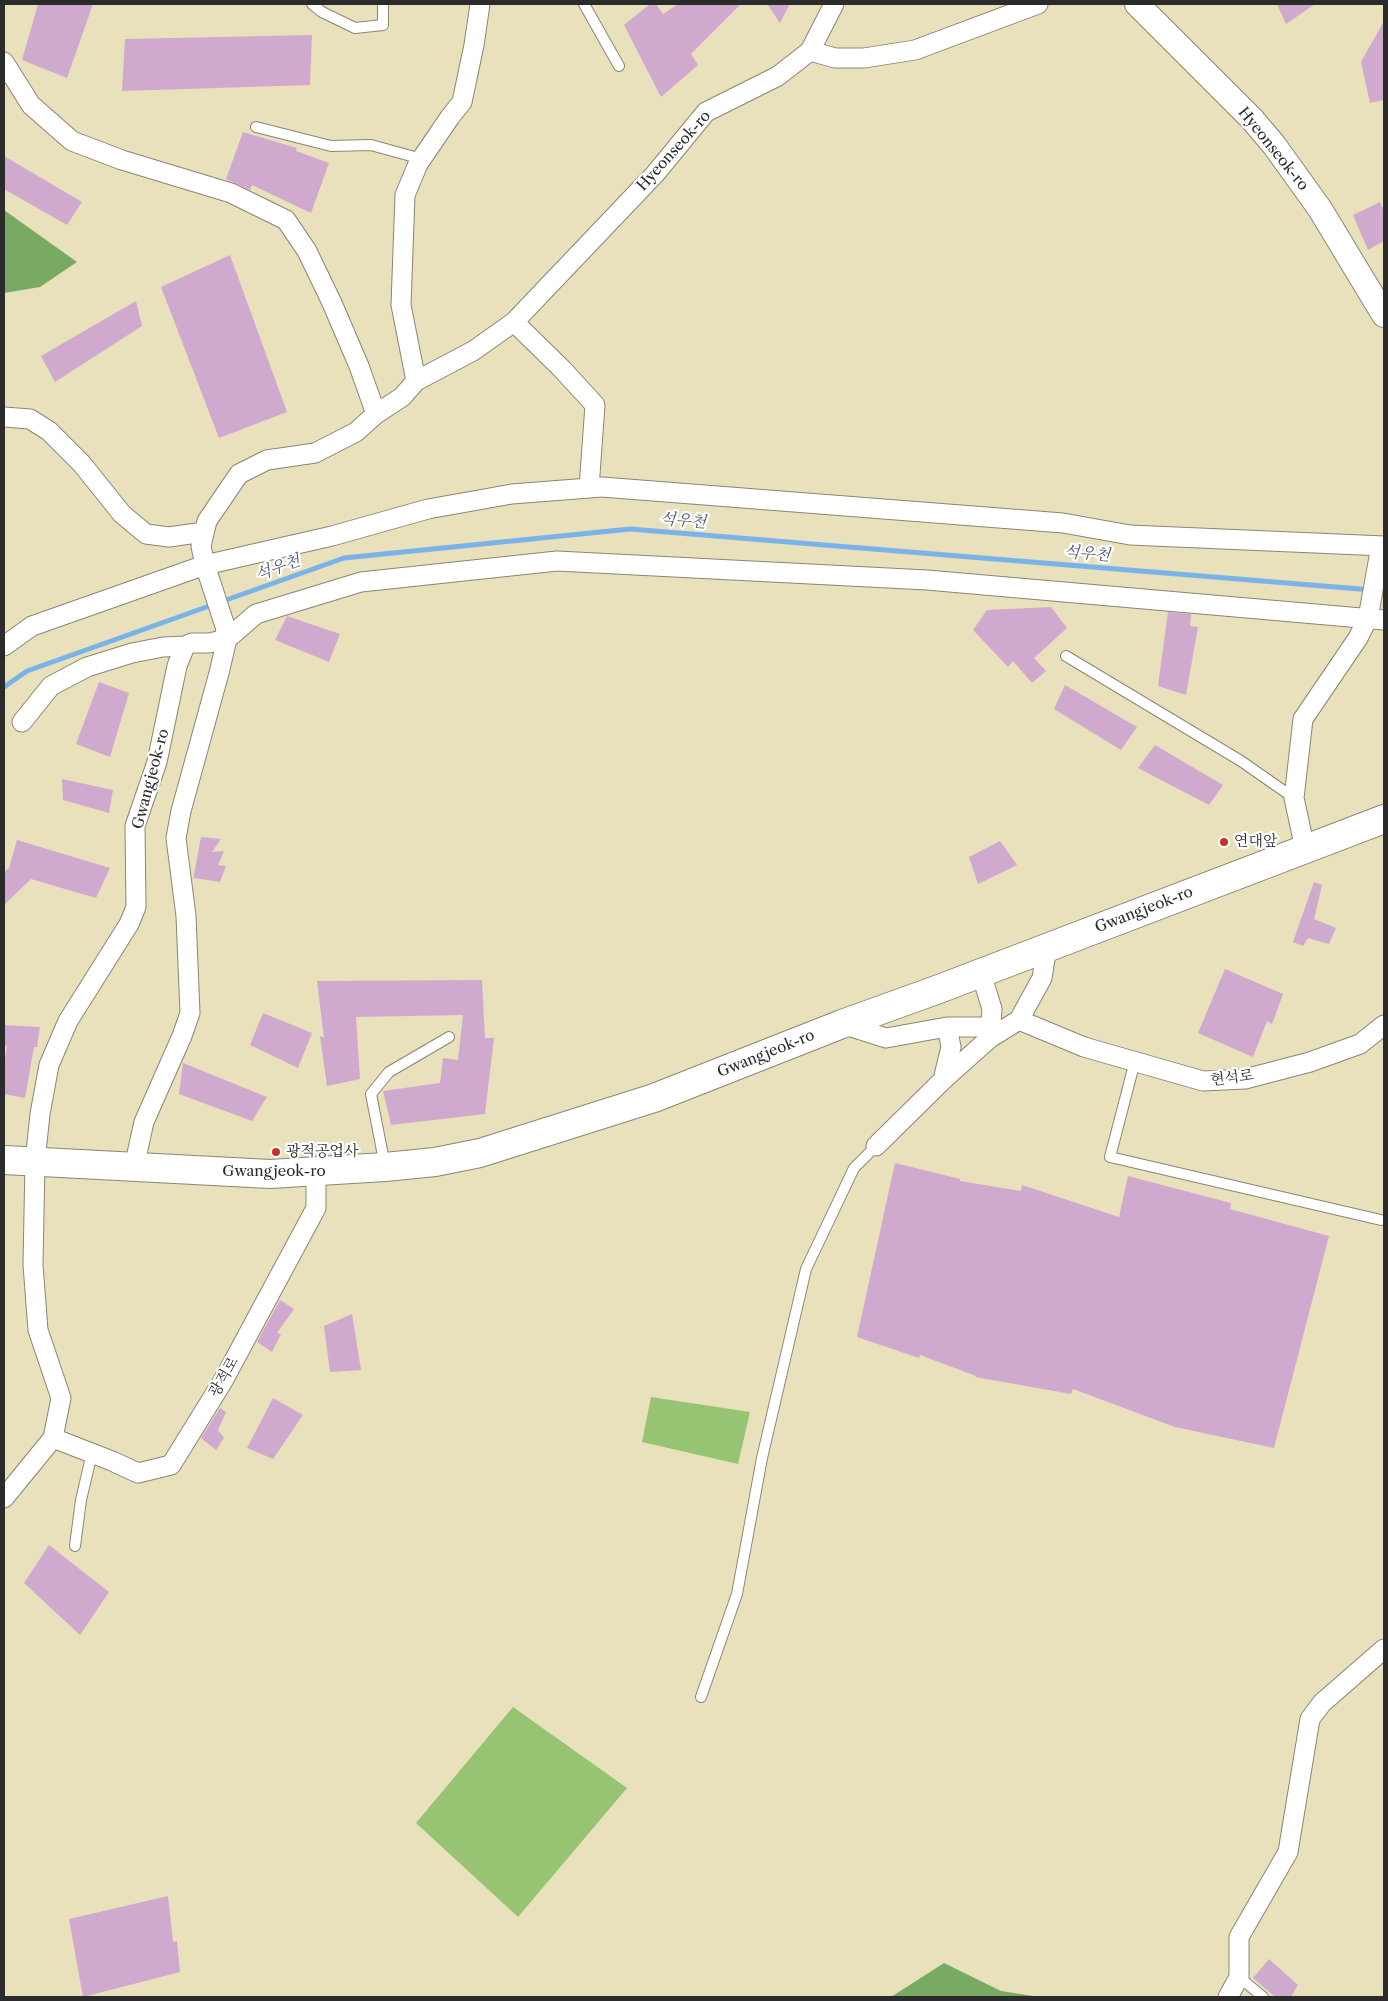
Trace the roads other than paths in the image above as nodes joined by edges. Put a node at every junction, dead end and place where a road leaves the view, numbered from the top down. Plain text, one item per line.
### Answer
1 (312, 4) edge
2 (383, 4) edge
3 (480, 4) edge
4 (584, 4) edge
5 (834, 4) edge
6 (1038, 4) edge
7 (1137, 4) edge
8 (810, 51) junction
9 (4, 62) edge
10 (619, 66) dead end
11 (256, 127) dead end
12 (422, 159) junction
13 (1384, 315) edge
14 (514, 322) junction
15 (416, 381) junction
16 (376, 414) junction
17 (4, 417) edge
18 (589, 488) junction
19 (204, 532) junction
20 (1383, 546) edge
21 (205, 566) junction
22 (1376, 619) edge
23 (226, 633) junction
24 (4, 646) edge
25 (185, 646) junction
26 (1066, 656) dead end
27 (22, 722) dead end
28 (1294, 798) junction
29 (1384, 819) edge
30 (1305, 849) junction
31 (1047, 947) junction
32 (980, 973) junction
33 (1020, 1020) junction
34 (842, 1024) junction
35 (1384, 1025) edge
36 (947, 1027) junction
37 (991, 1032) junction
38 (449, 1037) dead end
39 (1135, 1061) junction
40 (942, 1080) junction
41 (876, 1146) joint
42 (4, 1160) edge
43 (40, 1162) junction
44 (385, 1167) junction
45 (128, 1168) junction
46 (316, 1172) junction
47 (1381, 1220) dead end
48 (53, 1438) junction
49 (92, 1453) junction
50 (4, 1498) edge
51 (75, 1546) dead end
52 (1384, 1648) edge
53 (700, 1697) dead end
54 (1239, 1977) junction
55 (1228, 1997) edge
56 (1263, 1997) edge

1 - 2 lane
3 - 12 street
4 - 10 lane
5 - 8 street
6 - 8 street
7 - 13 street, Hyeonseok-ro
8 - 14 street, Hyeonseok-ro
9 - 16 street
11 - 12 lane
12 - 15 street
14 - 15 street, Hyeonseok-ro
14 - 18 street
15 - 16 street, Hyeonseok-ro
16 - 19 street, Hyeonseok-ro
17 - 19 street
18 - 20 street
18 - 21 street
19 - 21 street
20 - 22 street
21 - 23 street
21 - 24 street
22 - 23 street
22 - 28 street
23 - 25 street
23 - 45 street
25 - 27 street
25 - 43 street, Gwangjeok-ro
26 - 28 lane
28 - 30 street
29 - 30 main road, Gwangjeok-ro
30 - 31 main road, Gwangjeok-ro
31 - 32 main road, Gwangjeok-ro
31 - 33 street
32 - 34 main road, Gwangjeok-ro
32 - 37 street
33 - 37 street
33 - 39 street, 현석로
34 - 36 street
34 - 44 main road, Gwangjeok-ro
35 - 39 street, 현석로
36 - 37 street
36 - 40 street
37 - 40 street
38 - 44 lane
39 - 47 lane
40 - 41 street
41 - 53 lane
42 - 43 main road
43 - 45 main road, Gwangjeok-ro
43 - 48 street, Gwangjeok-ro
44 - 46 main road, Gwangjeok-ro
45 - 46 main road, Gwangjeok-ro
46 - 49 street, 광적로
48 - 49 street, 광적로
48 - 50 street
49 - 51 lane
52 - 54 street
54 - 55 street
54 - 56 lane

